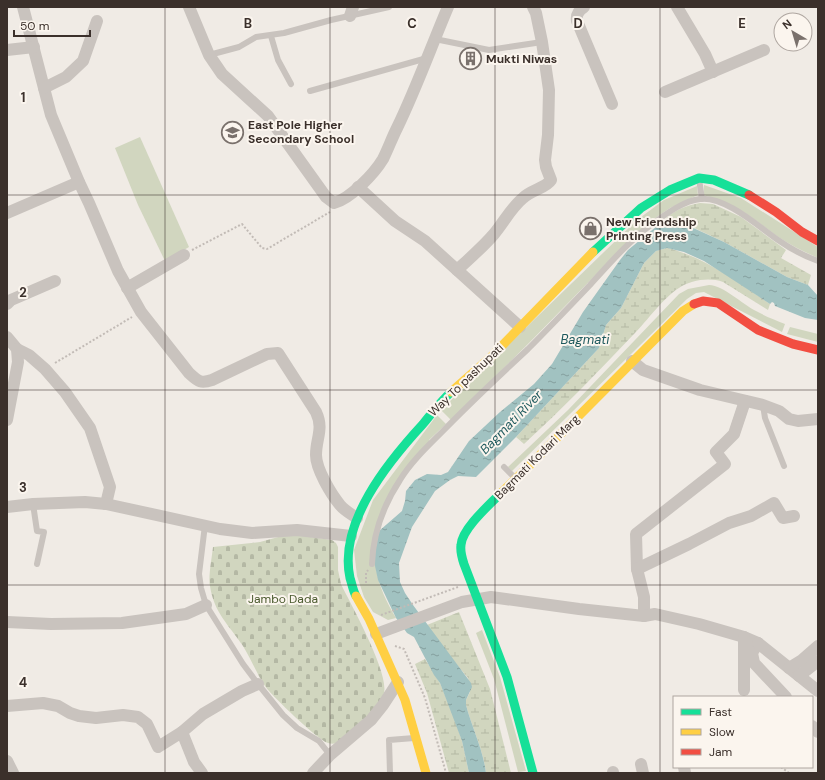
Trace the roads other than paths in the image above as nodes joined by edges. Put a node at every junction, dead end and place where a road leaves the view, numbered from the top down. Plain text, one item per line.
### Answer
1 (24, 7) edge
2 (189, 7) edge
3 (388, 7) edge
4 (448, 7) edge
5 (533, 7) edge
6 (584, 7) edge
7 (677, 7) edge
8 (352, 11) edge
9 (97, 21) dead end
10 (271, 36) junction
11 (435, 39) junction
12 (542, 42) junction
13 (34, 47) junction
14 (7, 50) edge
15 (764, 50) dead end
16 (209, 55) junction
17 (428, 57) junction
18 (713, 72) junction
19 (291, 84) dead end
20 (44, 88) junction
21 (310, 91) dead end
22 (666, 92) dead end
23 (612, 104) dead end
24 (699, 178) junction
25 (78, 182) junction
26 (358, 188) junction
27 (702, 199) junction
28 (7, 213) edge
29 (818, 241) edge
30 (184, 255) road end
31 (818, 261) edge
32 (456, 270) junction
33 (55, 281) dead end
34 (127, 288) junction
35 (7, 304) edge
36 (520, 327) junction
37 (7, 337) edge
38 (17, 349) junction
39 (818, 350) edge
40 (632, 361) junction
41 (745, 401) junction
42 (763, 405) junction
43 (818, 419) edge
44 (7, 420) edge
45 (784, 466) dead end
46 (504, 467) dead end
47 (516, 478) junction
48 (33, 504) junction
49 (106, 504) junction
50 (7, 507) edge
51 (794, 516) dead end
52 (357, 518) junction
53 (205, 525) junction
54 (351, 536) junction
55 (36, 564) dead end
56 (372, 564) road end
57 (637, 570) junction
58 (476, 598) junction
59 (206, 605) junction
60 (644, 616) junction
61 (7, 622) edge
62 (376, 634) junction
63 (744, 637) junction
64 (758, 643) junction
65 (818, 646) edge
66 (818, 661) edge
67 (790, 668) junction
68 (799, 676) junction
69 (398, 682) junction
70 (258, 684) junction
71 (744, 690) dead end
72 (818, 691) edge
73 (785, 696) edge
74 (7, 706) edge
75 (182, 732) junction
76 (416, 738) junction
77 (330, 755) junction
78 (7, 761) edge
79 (13, 773) edge
80 (202, 773) edge
81 (313, 773) edge
82 (390, 773) edge
83 (426, 773) edge
84 (533, 773) edge

1 - 13 street
2 - 16 street
3 - 8 lane
4 - 11 street
5 - 12 street
6 - 23 street
7 - 18 street
8 - 10 lane
9 - 20 street
10 - 16 lane
10 - 19 lane
11 - 12 lane
11 - 17 street
12 - 32 street
13 - 14 street
13 - 20 street
15 - 18 street
16 - 26 street
17 - 21 lane
17 - 26 street
18 - 22 street
20 - 25 street
24 - 27 lane
24 - 29 main road
24 - 36 main road, Way To pashupati
25 - 28 street
25 - 34 street
26 - 32 street
27 - 31 lane
27 - 56 lane
30 - 34 street
32 - 36 street
33 - 35 street
34 - 52 street
36 - 52 main road, Way To pashupati
37 - 38 street
38 - 44 street
38 - 49 street
39 - 40 main road, Bagmati Kodari Marg
40 - 41 street
40 - 47 main road, Bagmati Kodari Marg
41 - 42 street
41 - 57 street
42 - 43 street
42 - 45 lane
46 - 47 lane
47 - 58 main road, Bagmati Kodari Marg
48 - 49 street
48 - 50 street
48 - 55 lane
49 - 53 street
51 - 57 street
52 - 54 main road, Way To pashupati
53 - 54 street
53 - 59 lane
54 - 62 main road, Way To pashupati
57 - 60 street
58 - 60 street
58 - 62 street
58 - 84 main road, Bagmati Kodari Marg
59 - 61 street
59 - 70 lane
60 - 63 street
62 - 69 main road, Way To pashupati
63 - 64 street
63 - 71 street
64 - 67 street
64 - 73 street
65 - 67 street
66 - 68 street
67 - 68 street
68 - 72 street
69 - 76 main road, Way To pashupati
69 - 77 street
70 - 75 street
70 - 77 lane
74 - 75 street
75 - 80 street
76 - 82 lane
76 - 83 main road, Way To pashupati
77 - 81 street
78 - 79 street

